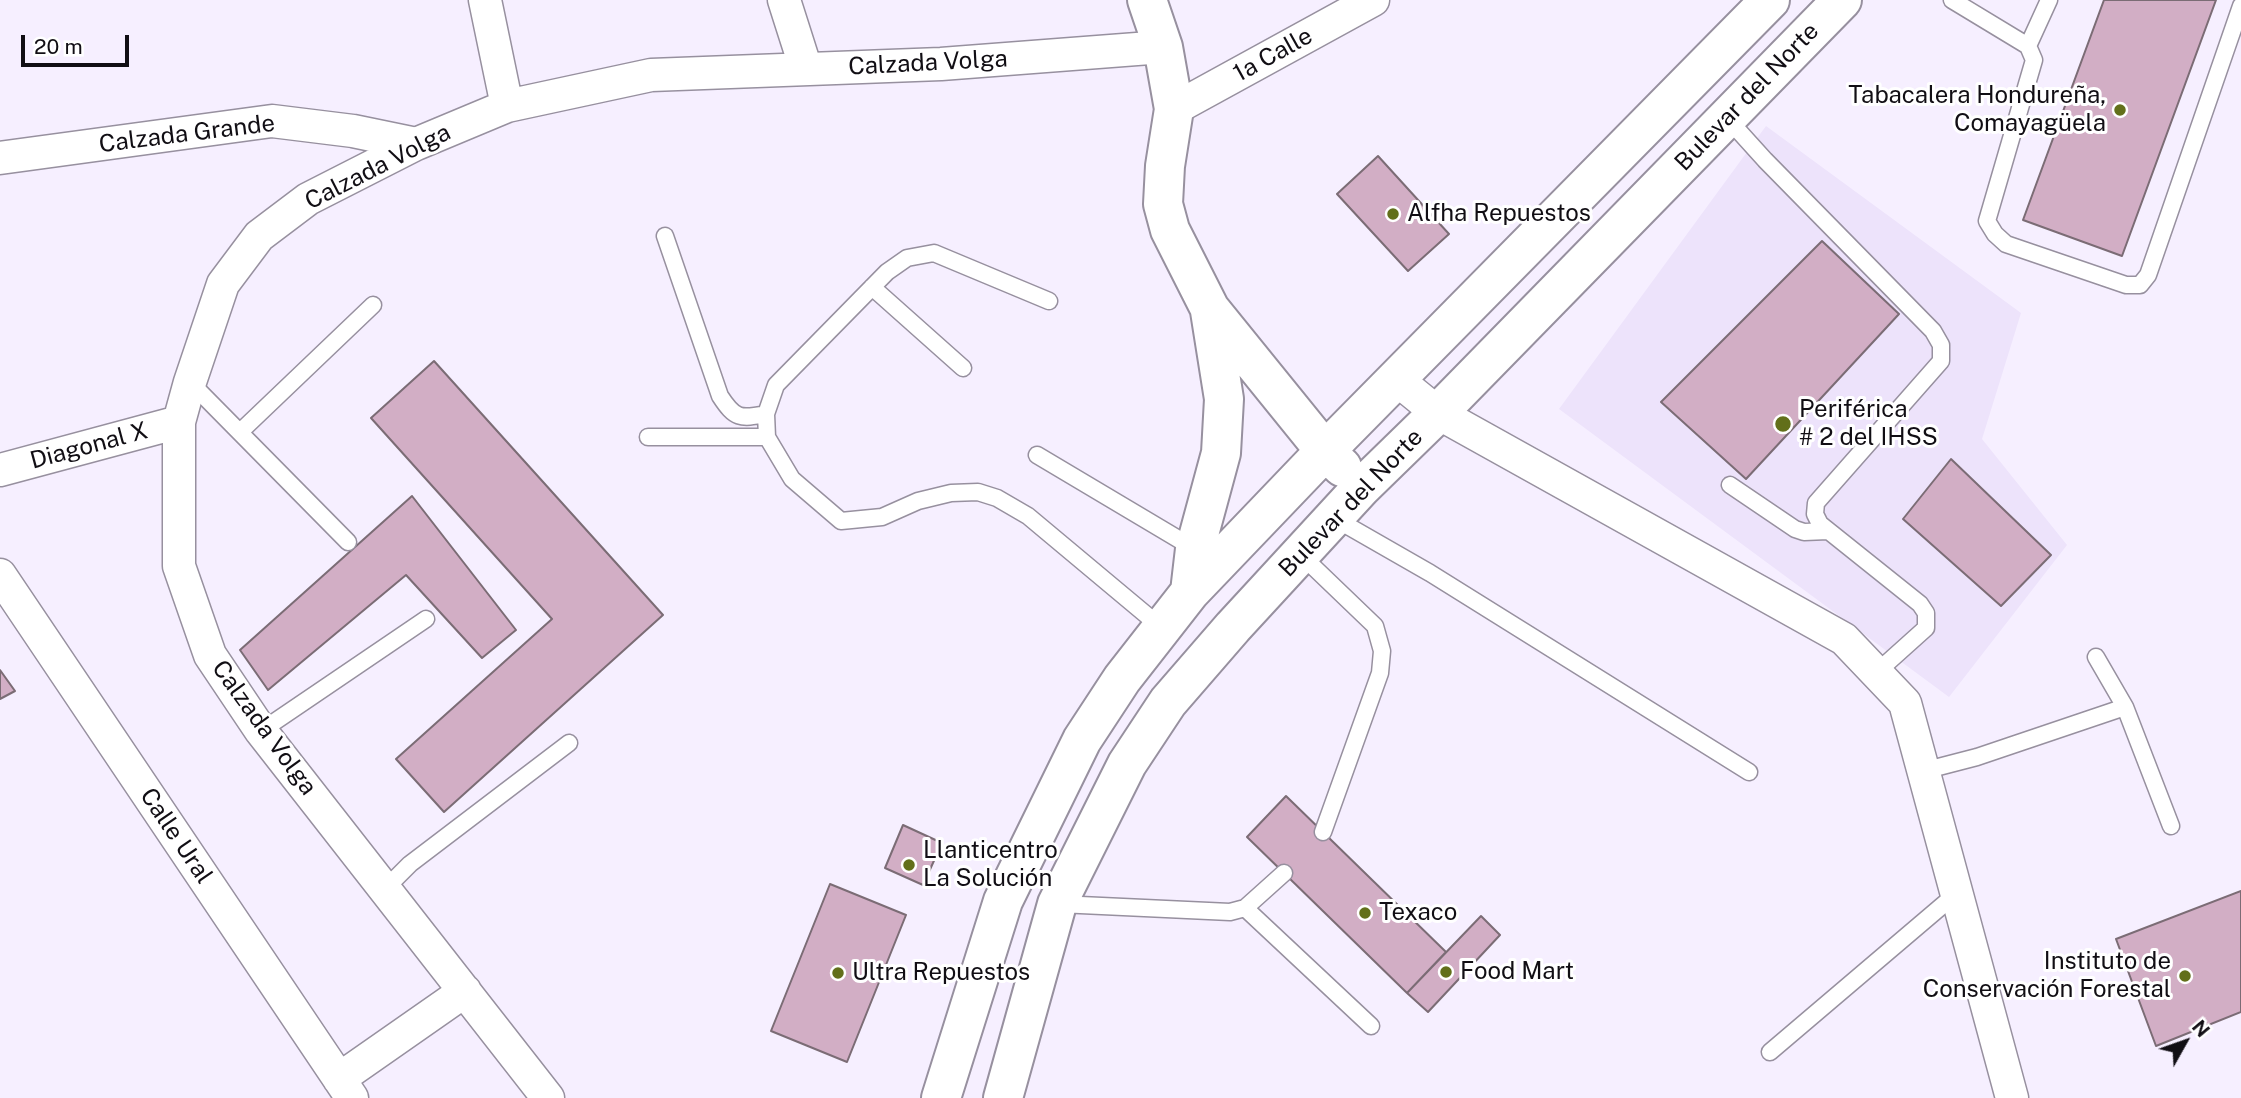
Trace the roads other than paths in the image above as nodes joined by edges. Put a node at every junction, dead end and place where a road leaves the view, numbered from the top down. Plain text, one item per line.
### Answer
1 (485, 0) edge
2 (784, 0) edge
3 (1147, 0) edge
4 (1373, 0) edge
5 (1770, 0) edge
6 (1842, 0) edge
7 (1952, 0) edge
8 (2049, 0) edge
9 (2241, 6) edge
10 (2028, 46) junction
11 (1163, 47) junction
12 (806, 69) junction
13 (507, 106) junction
14 (1174, 109) junction
15 (1727, 118) junction
16 (416, 144) junction
17 (1, 157) edge
18 (665, 236) dead end
19 (872, 287) junction
20 (1049, 301) dead end
21 (373, 305) dead end
22 (1210, 309) junction
23 (963, 368) dead end
24 (1395, 379) junction
25 (190, 382) junction
26 (1438, 413) junction
27 (766, 414) junction
28 (179, 422) junction
29 (240, 432) junction
30 (648, 437) dead end
31 (767, 437) junction
32 (1325, 451) junction
33 (1037, 455) dead end
34 (0, 470) edge
35 (1730, 485) dead end
36 (1361, 488) junction
37 (1334, 518) junction
38 (1828, 531) junction
39 (348, 542) dead end
40 (1195, 549) junction
41 (1300, 554) junction
42 (0, 575) edge
43 (1190, 592) junction
44 (426, 620) dead end
45 (1162, 628) junction
46 (2096, 657) dead end
47 (1877, 672) junction
48 (2125, 707) junction
49 (261, 731) junction
50 (569, 743) dead end
51 (1923, 771) junction
52 (1749, 772) dead end
53 (2171, 826) dead end
54 (1323, 832) dead end
55 (1284, 873) dead end
56 (385, 889) junction
57 (1956, 892) junction
58 (1057, 904) junction
59 (1245, 908) junction
60 (465, 992) junction
61 (1371, 1026) dead end
62 (1770, 1052) dead end
63 (345, 1089) edge
64 (548, 1098) edge
65 (941, 1098) edge
66 (1003, 1098) edge
67 (2012, 1098) edge

1 - 13 street
2 - 12 street
3 - 11 main road
4 - 14 street, 1a Calle
5 - 24 main road, Bulevar del Norte
6 - 15 main road, Bulevar del Norte
7 - 10 lane
8 - 10 lane
9 - 10 lane
11 - 12 street, Calzada Volga
11 - 14 main road
12 - 13 street, Calzada Volga
13 - 16 street, Calzada Volga
14 - 22 main road
15 - 26 main road, Bulevar del Norte
15 - 38 lane
16 - 17 street, Calzada Grande
16 - 25 street, Calzada Volga
18 - 27 lane
19 - 20 lane
19 - 23 lane
19 - 27 lane
21 - 29 lane
22 - 32 main road
22 - 40 main road
24 - 26 street
24 - 32 main road, Bulevar del Norte
25 - 28 street, Calzada Volga
25 - 29 lane
26 - 36 main road, Bulevar del Norte
26 - 47 street
27 - 31 lane
28 - 34 street, Diagonal X
28 - 49 street, Calzada Volga
29 - 39 lane
30 - 31 lane
31 - 45 lane
32 - 36 main road
32 - 43 main road, Bulevar del Norte
33 - 40 lane
35 - 38 lane
36 - 37 main road, Bulevar del Norte
37 - 41 main road, Bulevar del Norte
37 - 52 lane
38 - 47 lane
40 - 43 main road
41 - 54 lane
41 - 58 main road, Bulevar del Norte
42 - 63 street, Calle Ural
43 - 45 main road, Bulevar del Norte
44 - 49 lane
45 - 65 main road, Bulevar del Norte
46 - 48 lane
47 - 51 street
48 - 51 lane
48 - 53 lane
49 - 56 street, Calzada Volga
50 - 56 lane
51 - 57 street
55 - 59 lane
56 - 60 street, Calzada Volga
57 - 62 lane
57 - 67 street
58 - 59 lane
58 - 66 main road, Bulevar del Norte
59 - 61 lane
60 - 63 street
60 - 64 street, Calzada Volga

